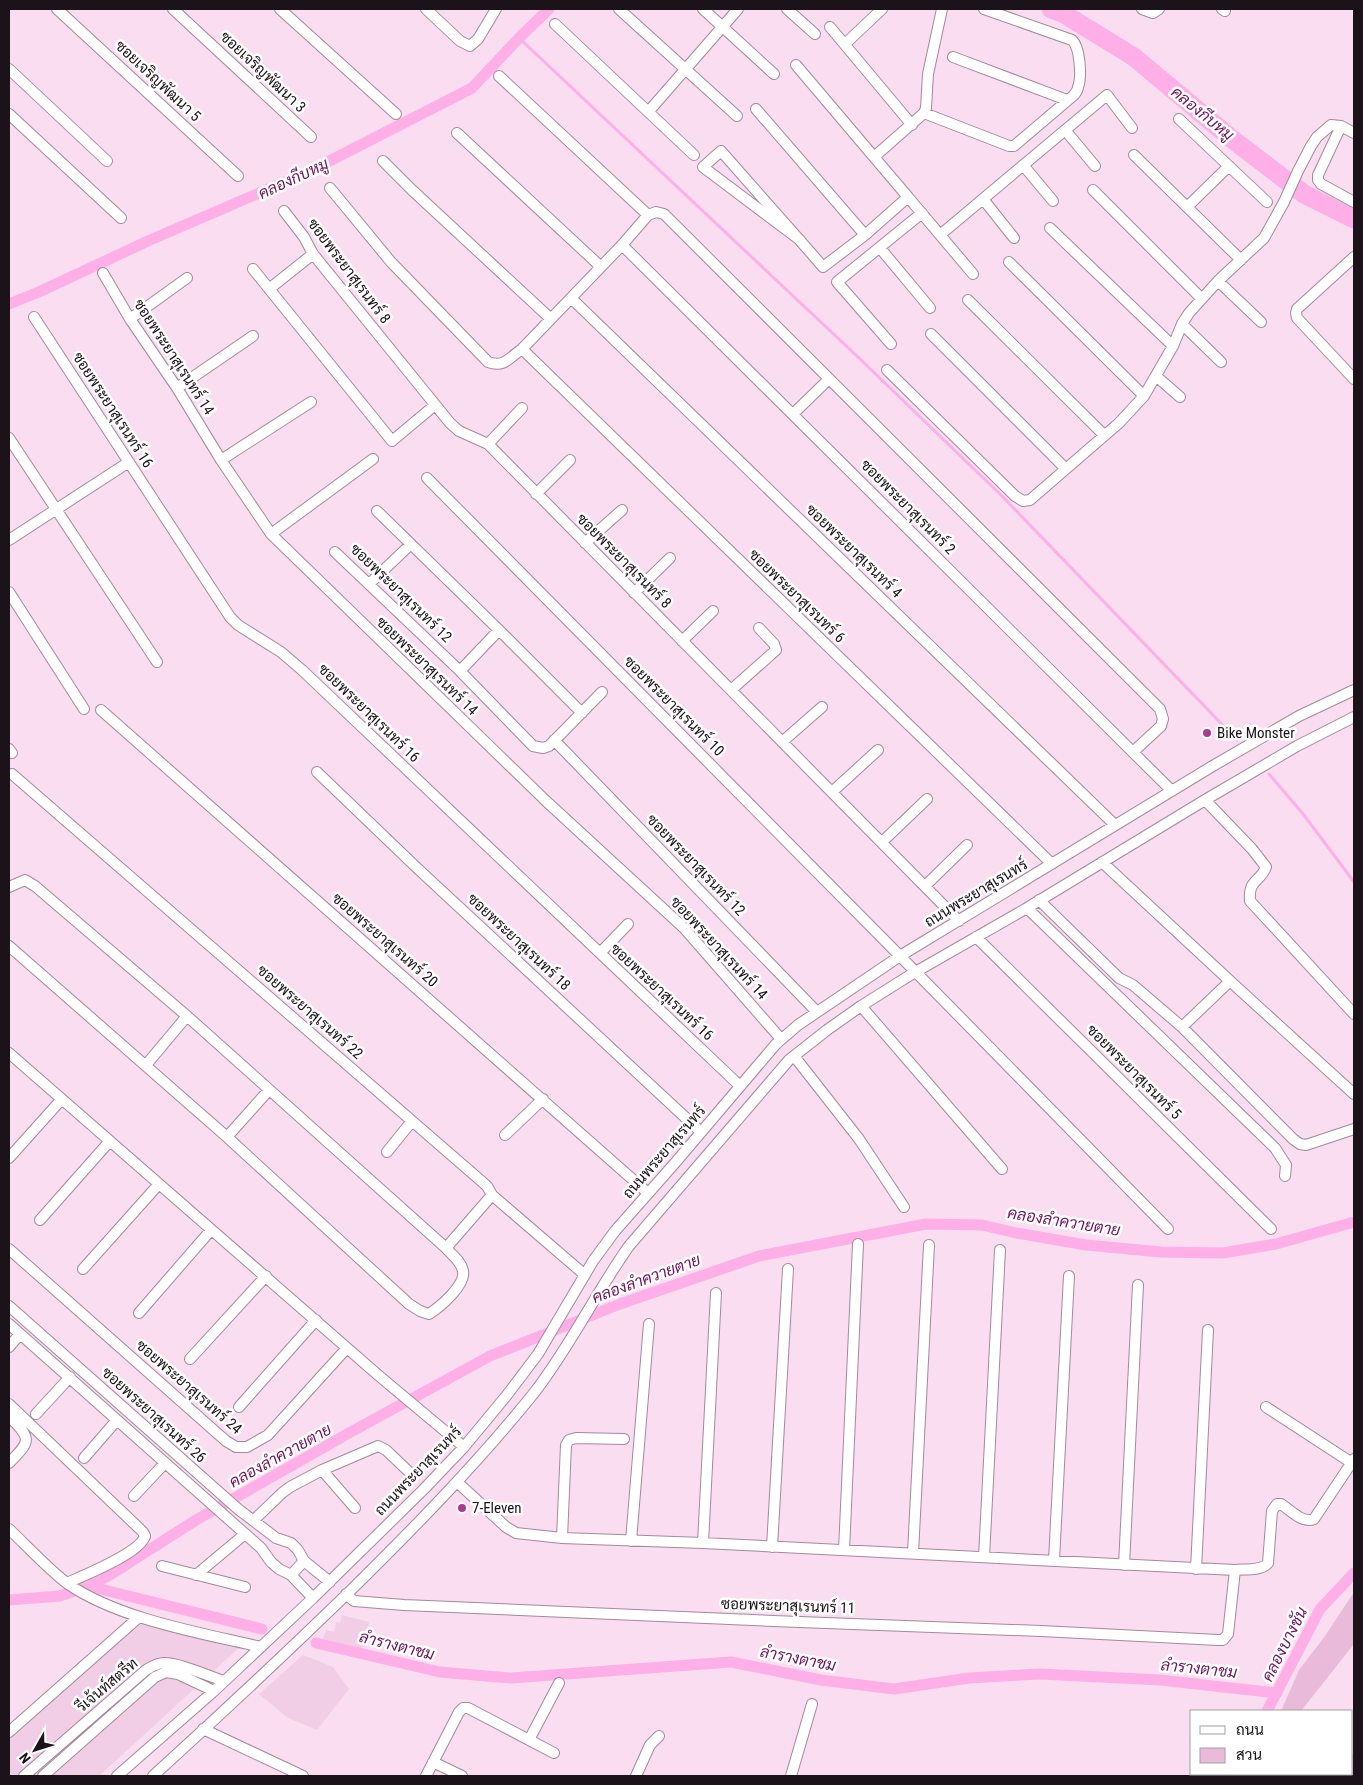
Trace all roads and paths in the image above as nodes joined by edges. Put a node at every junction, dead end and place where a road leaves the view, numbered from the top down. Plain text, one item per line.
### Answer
1 (57, 9) edge
2 (172, 9) edge
3 (280, 9) edge
4 (426, 9) edge
5 (496, 9) edge
6 (620, 9) edge
7 (703, 9) edge
8 (738, 9) edge
9 (787, 9) edge
10 (882, 9) edge
11 (942, 9) edge
12 (984, 9) edge
13 (1142, 9) edge
14 (1160, 9) edge
15 (555, 24) dead end
16 (723, 26) junction
17 (830, 27) dead end
18 (815, 34) dead end
19 (845, 44) junction
20 (953, 57) dead end
21 (796, 65) dead end
22 (9, 69) edge
23 (686, 69) junction
24 (774, 74) dead end
25 (499, 76) dead end
26 (1067, 100) junction
27 (756, 109) dead end
28 (649, 111) junction
29 (924, 113) junction
30 (9, 114) edge
31 (396, 114) dead end
32 (737, 116) dead end
33 (1179, 120) dead end
34 (912, 125) junction
35 (1341, 126) junction
36 (1132, 128) dead end
37 (1065, 130) junction
38 (457, 133) dead end
39 (1354, 133) edge
40 (311, 136) dead end
41 (694, 155) dead end
42 (1134, 155) dead end
43 (874, 157) junction
44 (383, 161) dead end
45 (107, 162) dead end
46 (1023, 165) junction
47 (1094, 166) dead end
48 (1229, 166) junction
49 (238, 176) dead end
50 (330, 188) dead end
51 (1093, 190) dead end
52 (908, 197) junction
53 (982, 199) junction
54 (1053, 201) dead end
55 (1267, 202) dead end
56 (1354, 202) edge
57 (1187, 207) junction
58 (284, 211) dead end
59 (922, 213) junction
60 (648, 215) junction
61 (121, 218) dead end
62 (1050, 228) dead end
63 (865, 235) junction
64 (940, 236) junction
65 (1014, 238) dead end
66 (800, 240) junction
67 (622, 245) junction
68 (880, 248) junction
69 (313, 254) junction
70 (1354, 257) edge
71 (1241, 260) junction
72 (1008, 262) dead end
73 (600, 266) junction
74 (253, 269) dead end
75 (103, 273) dead end
76 (972, 274) dead end
77 (187, 278) dead end
78 (1218, 281) junction
79 (269, 289) junction
80 (572, 298) junction
81 (1201, 298) junction
82 (968, 300) dead end
83 (930, 308) dead end
84 (34, 317) dead end
85 (130, 319) junction
86 (551, 319) junction
87 (1261, 322) dead end
88 (1182, 324) junction
89 (931, 334) dead end
90 (253, 336) dead end
91 (891, 344) dead end
92 (1173, 346) junction
93 (522, 349) junction
94 (1220, 362) dead end
95 (887, 370) dead end
96 (1156, 376) junction
97 (829, 379) junction
98 (1354, 379) edge
99 (177, 388) junction
100 (1144, 396) junction
101 (1180, 397) dead end
102 (311, 402) dead end
103 (435, 405) junction
104 (522, 408) dead end
105 (793, 414) junction
106 (1104, 435) junction
107 (9, 438) edge
108 (488, 444) junction
109 (373, 459) dead end
110 (221, 460) junction
111 (570, 460) dead end
112 (129, 462) junction
113 (1066, 469) junction
114 (427, 478) dead end
115 (536, 494) junction
116 (56, 510) junction
117 (622, 510) dead end
118 (377, 511) dead end
119 (271, 534) junction
120 (9, 540) edge
121 (585, 543) junction
122 (410, 544) junction
123 (335, 552) dead end
124 (670, 558) dead end
125 (369, 584) junction
126 (9, 592) edge
127 (634, 593) junction
128 (712, 611) dead end
129 (759, 628) dead end
130 (499, 630) junction
131 (682, 641) junction
132 (157, 662) dead end
133 (460, 671) junction
134 (731, 690) junction
135 (1354, 690) edge
136 (602, 692) dead end
137 (822, 707) dead end
138 (84, 708) dead end
139 (101, 710) dead end
140 (582, 713) junction
141 (1354, 717) edge
142 (554, 740) junction
143 (782, 742) junction
144 (878, 750) dead end
145 (1133, 752) junction
146 (317, 772) dead end
147 (12, 774) dead end
148 (1172, 791) junction
149 (832, 792) junction
150 (927, 798) dead end
151 (1205, 800) junction
152 (1115, 825) junction
153 (882, 842) junction
154 (967, 845) dead end
155 (1102, 862) junction
156 (1052, 864) junction
157 (925, 886) junction
158 (9, 887) edge
159 (1039, 900) junction
160 (1027, 908) junction
161 (959, 921) junction
162 (628, 924) dead end
163 (976, 937) junction
164 (9, 946) edge
165 (600, 953) junction
166 (900, 956) junction
167 (916, 972) junction
168 (1230, 981) junction
169 (861, 1006) junction
170 (817, 1012) junction
171 (1354, 1014) edge
172 (187, 1016) junction
173 (1182, 1027) junction
174 (781, 1039) junction
175 (794, 1056) junction
176 (10, 1057) edge
177 (146, 1065) junction
178 (740, 1086) junction
179 (269, 1090) junction
180 (1354, 1094) edge
181 (61, 1100) junction
182 (543, 1100) junction
183 (412, 1121) junction
184 (1354, 1129) edge
185 (701, 1132) junction
186 (504, 1135) dead end
187 (227, 1137) junction
188 (109, 1142) junction
189 (387, 1152) dead end
190 (9, 1158) edge
191 (1002, 1169) dead end
192 (1285, 1176) dead end
193 (159, 1184) junction
194 (648, 1193) junction
195 (492, 1195) junction
196 (904, 1207) dead end
197 (40, 1220) dead end
198 (1168, 1229) dead end
199 (1271, 1229) dead end
200 (211, 1230) junction
201 (858, 1244) dead end
202 (929, 1245) dead end
203 (446, 1248) junction
204 (9, 1249) edge
205 (1000, 1250) dead end
206 (83, 1268) dead end
207 (788, 1268) dead end
208 (266, 1276) junction
209 (1069, 1276) dead end
210 (584, 1278) junction
211 (1138, 1285) dead end
212 (716, 1293) dead end
213 (9, 1306) edge
214 (138, 1313) dead end
215 (316, 1320) junction
216 (9, 1324) edge
217 (649, 1324) dead end
218 (1208, 1330) dead end
219 (20, 1334) junction
220 (9, 1347) edge
221 (347, 1348) junction
222 (190, 1359) dead end
223 (70, 1377) junction
224 (9, 1404) edge
225 (1266, 1406) dead end
226 (239, 1407) dead end
227 (36, 1414) dead end
228 (9, 1416) edge
229 (117, 1420) junction
230 (139, 1422) junction
231 (132, 1433) junction
232 (624, 1439) dead end
233 (464, 1447) junction
234 (84, 1458) dead end
235 (165, 1462) junction
236 (9, 1463) edge
237 (1352, 1466) edge
238 (322, 1470) junction
239 (408, 1472) dead end
240 (457, 1482) junction
241 (134, 1496) dead end
242 (355, 1508) dead end
243 (254, 1520) junction
244 (9, 1529) edge
245 (245, 1534) junction
246 (562, 1538) junction
247 (631, 1540) junction
248 (703, 1543) junction
249 (772, 1546) junction
250 (844, 1550) junction
251 (913, 1553) junction
252 (984, 1557) junction
253 (1054, 1560) junction
254 (304, 1561) junction
255 (1124, 1565) junction
256 (162, 1566) dead end
257 (1196, 1569) junction
258 (1235, 1570) junction
259 (196, 1575) junction
260 (291, 1575) junction
261 (330, 1582) junction
262 (70, 1584) junction
263 (245, 1587) dead end
264 (346, 1594) junction
265 (313, 1598) junction
266 (138, 1617) junction
267 (261, 1647) junction
268 (224, 1681) junction
269 (559, 1683) dead end
270 (214, 1690) junction
271 (812, 1704) dead end
272 (203, 1729) junction
273 (9, 1732) edge
274 (659, 1736) dead end
275 (529, 1740) junction
276 (554, 1753) dead end
277 (433, 1762) junction
278 (24, 1776) edge
279 (43, 1776) edge
280 (117, 1776) edge
281 (153, 1776) edge
282 (303, 1776) edge
283 (426, 1776) edge
284 (462, 1776) edge
285 (636, 1776) edge
286 (791, 1776) edge

1 - 49 street, ซอยเจริญพัฒนา 5
2 - 40 street, ซอยเจริญพัฒนา 3
3 - 31 street
4 - 5 street
6 - 23 street
7 - 16 street
8 - 16 street
9 - 18 street
10 - 19 street
11 - 29 street
12 - 26 street
13 - 14 street
15 - 28 street
16 - 23 street
16 - 24 street
17 - 19 street
19 - 34 street
20 - 26 street
21 - 43 street
22 - 45 street
23 - 28 street
23 - 32 street
25 - 60 street
26 - 29 street
27 - 63 street
28 - 41 street
29 - 34 street
30 - 61 street
33 - 48 street
34 - 43 street
35 - 39 street
35 - 56 street
35 - 71 street
36 - 37 street
37 - 46 street
37 - 47 street
38 - 73 street
42 - 57 street
43 - 52 street
44 - 86 street
46 - 53 street
46 - 54 street
48 - 55 street
48 - 57 street
50 - 93 street
51 - 81 street
52 - 59 street
52 - 63 street
53 - 64 street
53 - 65 street
57 - 71 street
58 - 69 street, ซอยพระยาสุเรนทร์ 8
59 - 64 street
59 - 68 street
60 - 67 street
60 - 97 street
62 - 92 street
63 - 66 street
64 - 76 street
66 - 66 street
67 - 73 street
67 - 105 street, ซอยพระยาสุเรนทร์ 2
68 - 83 street
68 - 91 street
69 - 79 street
69 - 103 street, ซอยพระยาสุเรนทร์ 8
70 - 98 street
71 - 78 street
72 - 100 street
73 - 80 street
74 - 79 street
75 - 85 street, ซอยพระยาสุเรนทร์ 14
77 - 85 street
78 - 81 street
78 - 87 street
79 - 103 street
80 - 86 street
80 - 152 street, ซอยพระยาสุเรนทร์ 4
81 - 88 street
82 - 106 street
84 - 112 street, ซอยพระยาสุเรนทร์ 16
85 - 99 street, ซอยพระยาสุเรนทร์ 14
86 - 93 street
88 - 92 street
88 - 94 street
89 - 113 street
90 - 99 street
92 - 96 street
93 - 156 street, ซอยพระยาสุเรนทร์ 6
95 - 113 street
96 - 100 street
96 - 101 street
97 - 105 street
97 - 145 street
99 - 110 street, ซอยพระยาสุเรนทร์ 14
100 - 106 street
102 - 110 street
103 - 108 street, ซอยพระยาสุเรนทร์ 8
104 - 108 street
105 - 145 street, ซอยพระยาสุเรนทร์ 2
106 - 113 street
107 - 116 street
108 - 115 street, ซอยพระยาสุเรนทร์ 8
109 - 119 street
110 - 119 street, ซอยพระยาสุเรนทร์ 14
111 - 115 street
112 - 116 street
112 - 165 street, ซอยพระยาสุเรนทร์ 16
114 - 166 street, ซอยพระยาสุเรนทร์ 10
115 - 121 street, ซอยพระยาสุเรนทร์ 8
116 - 120 street
116 - 132 street
117 - 121 street
118 - 122 street
119 - 174 street, ซอยพระยาสุเรนทร์ 14
121 - 127 street, ซอยพระยาสุเรนทร์ 8
122 - 125 street
122 - 130 street
123 - 125 street, ซอยพระยาสุเรนทร์ 12
124 - 127 street
125 - 133 street, ซอยพระยาสุเรนทร์ 12
126 - 138 street
127 - 131 street, ซอยพระยาสุเรนทร์ 8
128 - 131 street
129 - 134 street
130 - 133 street
130 - 140 street
131 - 134 street, ซอยพระยาสุเรนทร์ 8
133 - 142 street, ซอยพระยาสุเรนทร์ 12
134 - 143 street, ซอยพระยาสุเรนทร์ 8
135 - 148 street, ถนนพระยาสุเรนทร์
136 - 140 street
137 - 143 street
139 - 182 street, ซอยพระยาสุเรนทร์ 20
140 - 142 street
141 - 151 street
142 - 170 street, ซอยพระยาสุเรนทร์ 12
143 - 149 street, ซอยพระยาสุเรนทร์ 8
144 - 149 street
145 - 148 street, ซอยพระยาสุเรนทร์ 2
146 - 185 street, ซอยพระยาสุเรนทร์ 18
147 - 183 street, ซอยพระยาสุเรนทร์ 22
148 - 152 street, ถนนพระยาสุเรนทร์
149 - 153 street, ซอยพระยาสุเรนทร์ 8
150 - 153 street
151 - 155 street
151 - 171 street
152 - 156 street, ถนนพระยาสุเรนทร์
153 - 157 street, ซอยพระยาสุเรนทร์ 8
154 - 157 street
155 - 159 street
155 - 168 street
156 - 161 street, ถนนพระยาสุเรนทร์
157 - 161 street, ซอยพระยาสุเรนทร์ 8
158 - 172 street
159 - 160 street
159 - 173 street
160 - 163 street
160 - 192 street
161 - 166 street, ถนนพระยาสุเรนทร์
162 - 165 street
163 - 167 street
163 - 199 street, ซอยพระยาสุเรนทร์ 5
164 - 177 street
165 - 178 street, ซอยพระยาสุเรนทร์ 16
166 - 167 street, ซอยพระยาสุเรนทร์ 10
166 - 170 street, ถนนพระยาสุเรนทร์
167 - 169 street
167 - 198 street, ซอยพระยาสุเรนทร์ 10
168 - 173 street
168 - 180 street
169 - 175 street
169 - 191 street
170 - 174 street, ถนนพระยาสุเรนทร์
172 - 177 street
172 - 179 street
173 - 184 street
174 - 178 street, ถนนพระยาสุเรนทร์
175 - 196 street
175 - 240 street
176 - 181 street
177 - 187 street
178 - 185 street, ถนนพระยาสุเรนทร์
179 - 187 street
179 - 203 street
181 - 188 street
181 - 190 street
182 - 186 street
182 - 194 street, ซอยพระยาสุเรนทร์ 20
183 - 189 street
183 - 195 street, ซอยพระยาสุเรนทร์ 22
185 - 194 street, ถนนพระยาสุเรนทร์
187 - 203 street
188 - 193 street
188 - 197 street
193 - 200 street
193 - 206 street
194 - 210 street, ถนนพระยาสุเรนทร์
195 - 203 street
195 - 210 street, ซอยพระยาสุเรนทร์ 22
200 - 208 street
200 - 214 street
201 - 250 street
202 - 251 street
204 - 221 street, ซอยพระยาสุเรนทร์ 24
205 - 252 street
207 - 249 street
208 - 215 street
208 - 222 street
209 - 253 street
210 - 233 street, ถนนพระยาสุเรนทร์
211 - 255 street
212 - 248 street
213 - 230 street, ซอยพระยาสุเรนทร์ 26
215 - 221 street
215 - 226 street
216 - 219 street, ซอยพระยาสุเรนทร์ 26
217 - 247 street
218 - 257 street
219 - 220 street
219 - 223 street, ซอยพระยาสุเรนทร์ 26
221 - 233 street
223 - 227 street
223 - 229 street, ซอยพระยาสุเรนทร์ 26
224 - 262 street
225 - 237 street
228 - 236 street
229 - 231 street, ซอยพระยาสุเรนทร์ 26
229 - 234 street
230 - 231 street
230 - 243 street, ซอยพระยาสุเรนทร์ 26
231 - 235 street, ซอยพระยาสุเรนทร์ 26
232 - 246 street
233 - 261 street, ถนนพระยาสุเรนทร์
235 - 241 street
235 - 245 street, ซอยพระยาสุเรนทร์ 26
237 - 258 street
238 - 239 street
238 - 242 street
238 - 243 street
240 - 246 street
240 - 264 street
243 - 254 street, ซอยพระยาสุเรนทร์ 26
244 - 262 street
245 - 259 street
245 - 260 street, ซอยพระยาสุเรนทร์ 26
246 - 247 street
247 - 248 street
248 - 249 street
249 - 250 street
250 - 251 street
251 - 252 street
252 - 253 street
253 - 255 street
254 - 260 street
254 - 261 street, ซอยพระยาสุเรนทร์ 26
255 - 257 street
256 - 259 street
257 - 258 street
258 - 264 street, ซอยพระยาสุเรนทร์ 11
259 - 263 street
260 - 265 street, ซอยพระยาสุเรนทร์ 26
261 - 265 street, ถนนพระยาสุเรนทร์
262 - 266 street
264 - 272 street
265 - 267 street, ถนนพระยาสุเรนทร์
266 - 267 street
266 - 273 street
267 - 268 street, ถนนพระยาสุเรนทร์
268 - 270 street, ถนนพระยาสุเรนทร์
268 - 278 street, รีเจ้นท์สตรีท
269 - 275 street
270 - 279 street, รีเจ้นท์สตรีท
270 - 280 street, ถนนพระยาสุเรนทร์
271 - 286 street
272 - 281 street
272 - 282 street
274 - 285 street
275 - 276 street
275 - 277 street
277 - 283 street
277 - 284 street

